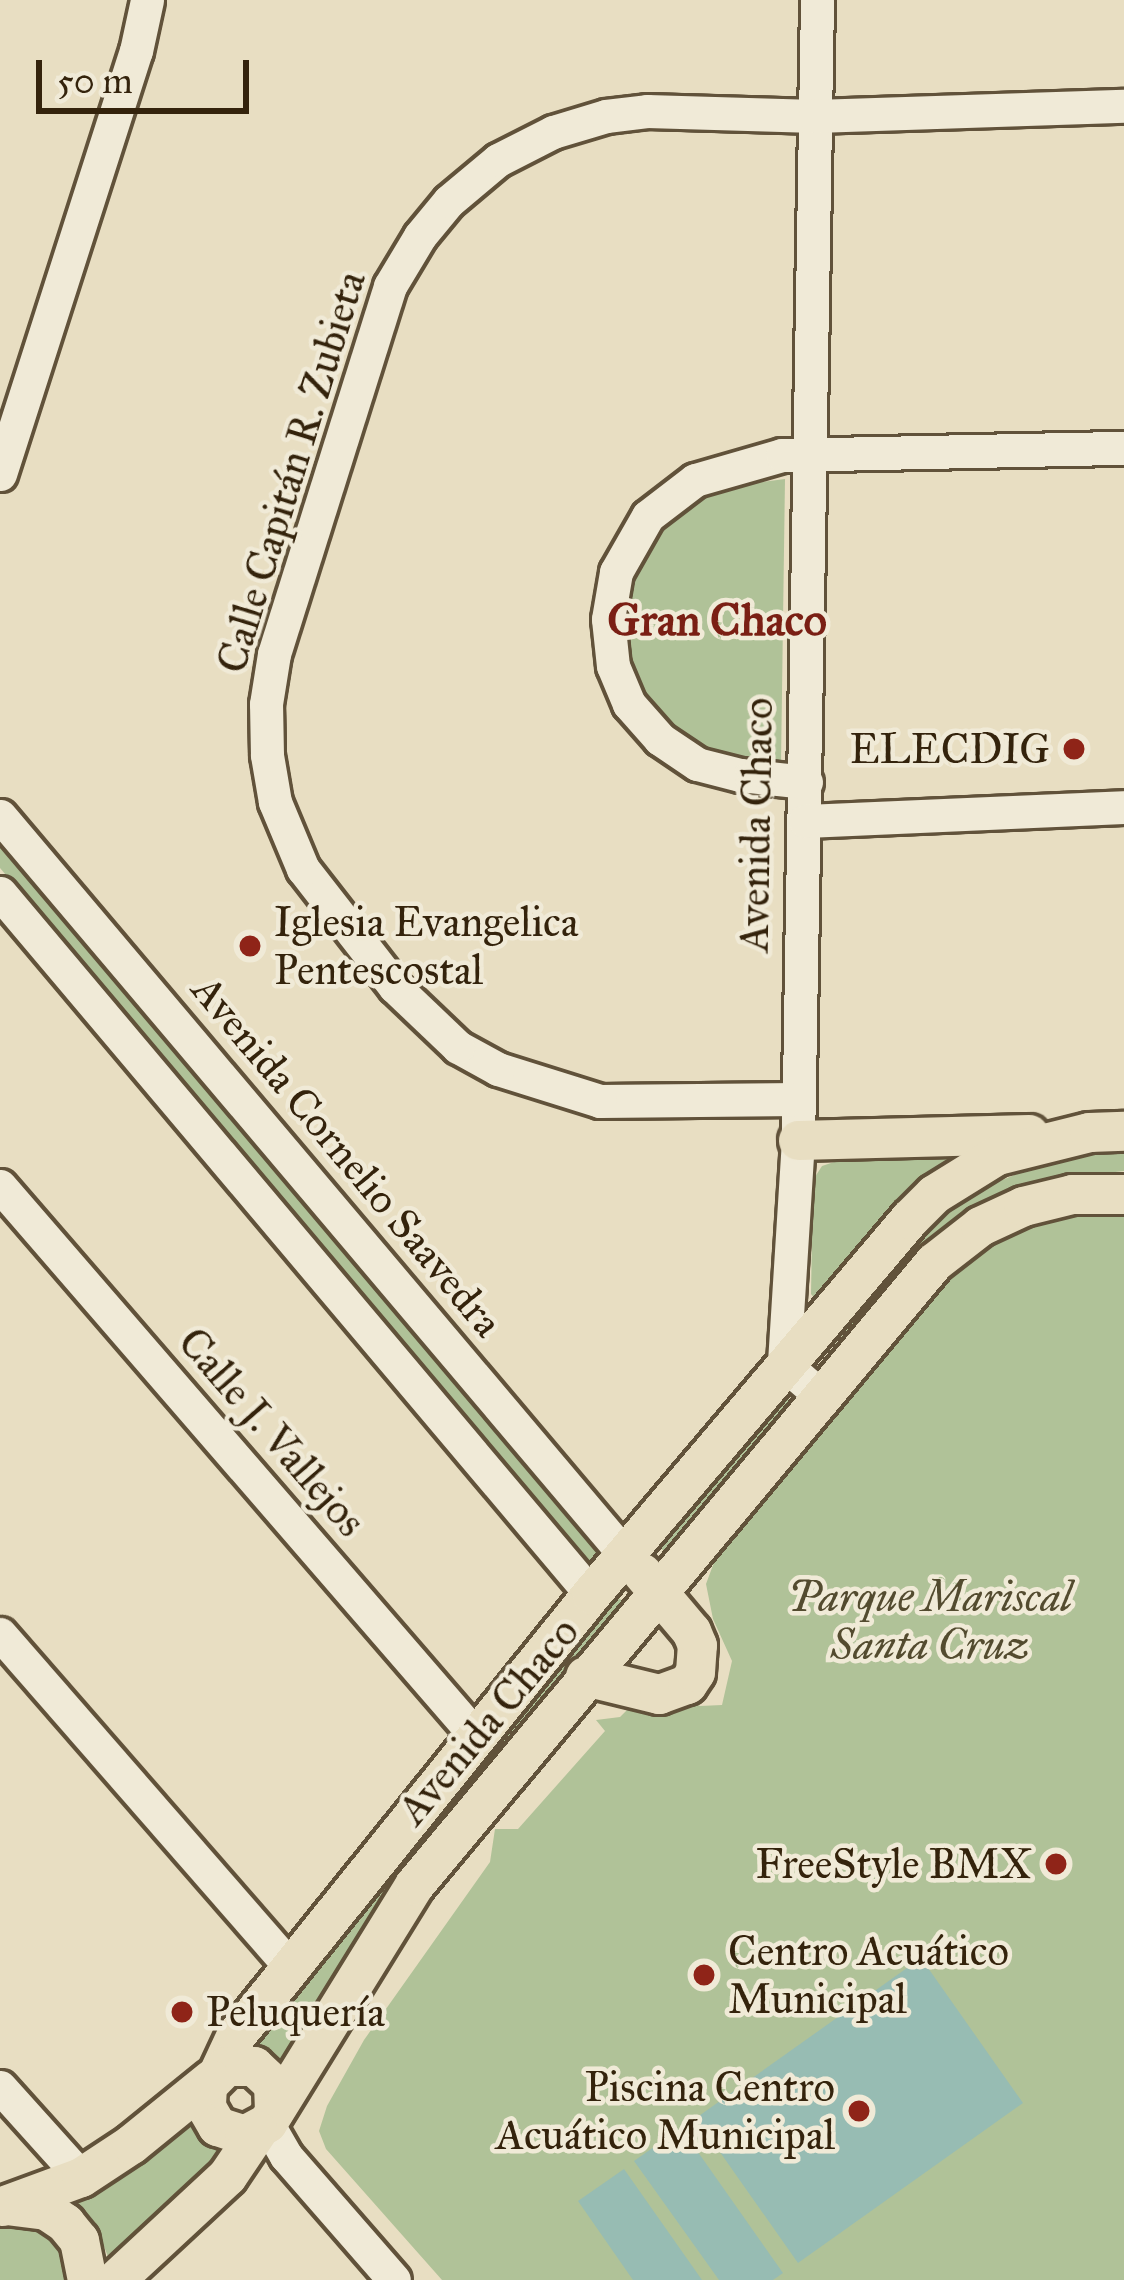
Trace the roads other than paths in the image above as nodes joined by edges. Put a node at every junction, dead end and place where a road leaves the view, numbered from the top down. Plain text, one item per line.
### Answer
1 (147, 0) edge
2 (162, 0) edge
3 (817, 0) edge
4 (136, 51) junction
5 (1124, 106) edge
6 (815, 116) junction
7 (1124, 448) edge
8 (810, 453) junction
9 (0, 474) edge
10 (806, 782) junction
11 (1124, 807) edge
12 (0, 816) edge
13 (805, 820) junction
14 (0, 893) edge
15 (798, 1099) junction
16 (1106, 1132) edge
17 (798, 1140) junction
18 (0, 1186) edge
19 (1124, 1193) edge
20 (784, 1364) junction
21 (821, 1396) junction
22 (625, 1554) junction
23 (659, 1592) junction
24 (590, 1594) junction
25 (0, 1634) edge
26 (585, 1676) junction
27 (476, 1736) junction
28 (290, 1966) junction
29 (215, 2075) junction
30 (0, 2086) edge
31 (266, 2122) junction
32 (81, 2176) junction
33 (1, 2206) edge
34 (87, 2280) edge
35 (115, 2280) edge
36 (394, 2280) edge

1 - 4 street
2 - 4 street
3 - 6 street, Avenida Chaco
4 - 9 street
5 - 6 street, Calle Capitán R. Zubieta
6 - 8 street, Avenida Chaco
6 - 15 street, Calle Capitán R. Zubieta
7 - 8 street
8 - 10 street, Avenida Chaco
8 - 10 street
10 - 13 street, Avenida Chaco
11 - 13 street
12 - 22 street, Avenida Cornelio Saavedra
13 - 15 street, Avenida Chaco
14 - 24 street
15 - 17 street, Avenida Chaco
16 - 17 main road
16 - 20 main road
17 - 20 street, Avenida Chaco
18 - 27 street, Calle J. Vallejos
19 - 21 main road, Avenida Chaco
20 - 21 street
20 - 22 main road, Avenida Chaco
21 - 23 main road, Avenida Chaco
22 - 23 main road
22 - 24 main road, Avenida Chaco
23 - 26 main road, Avenida Chaco
23 - 26 main road
24 - 27 main road, Avenida Chaco
25 - 28 street
26 - 31 main road, Avenida Chaco
27 - 28 main road, Avenida Chaco
28 - 29 main road, Avenida Chaco
29 - 31 main road
29 - 31 main road
29 - 32 main road, Avenida Chaco
30 - 32 street
31 - 35 main road, Avenida Chaco
31 - 36 street
32 - 33 main road, Avenida Chaco
33 - 34 main road

